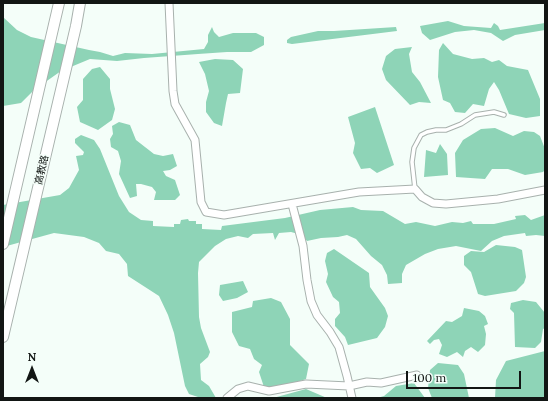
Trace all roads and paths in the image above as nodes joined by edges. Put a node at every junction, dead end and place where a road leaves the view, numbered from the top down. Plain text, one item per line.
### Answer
1 (59, 3) edge
2 (80, 3) edge
3 (169, 3) edge
4 (504, 115) dead end
5 (415, 190) junction
6 (545, 190) edge
7 (292, 204) junction
8 (3, 244) edge
9 (3, 337) edge
10 (417, 375) dead end
11 (349, 386) junction
12 (227, 398) edge
13 (352, 398) edge

1 - 8 main road
2 - 9 main road, 高教路
3 - 7 street
4 - 5 lane
5 - 6 street
5 - 7 street
7 - 11 street
10 - 11 street
11 - 12 street
11 - 13 street

